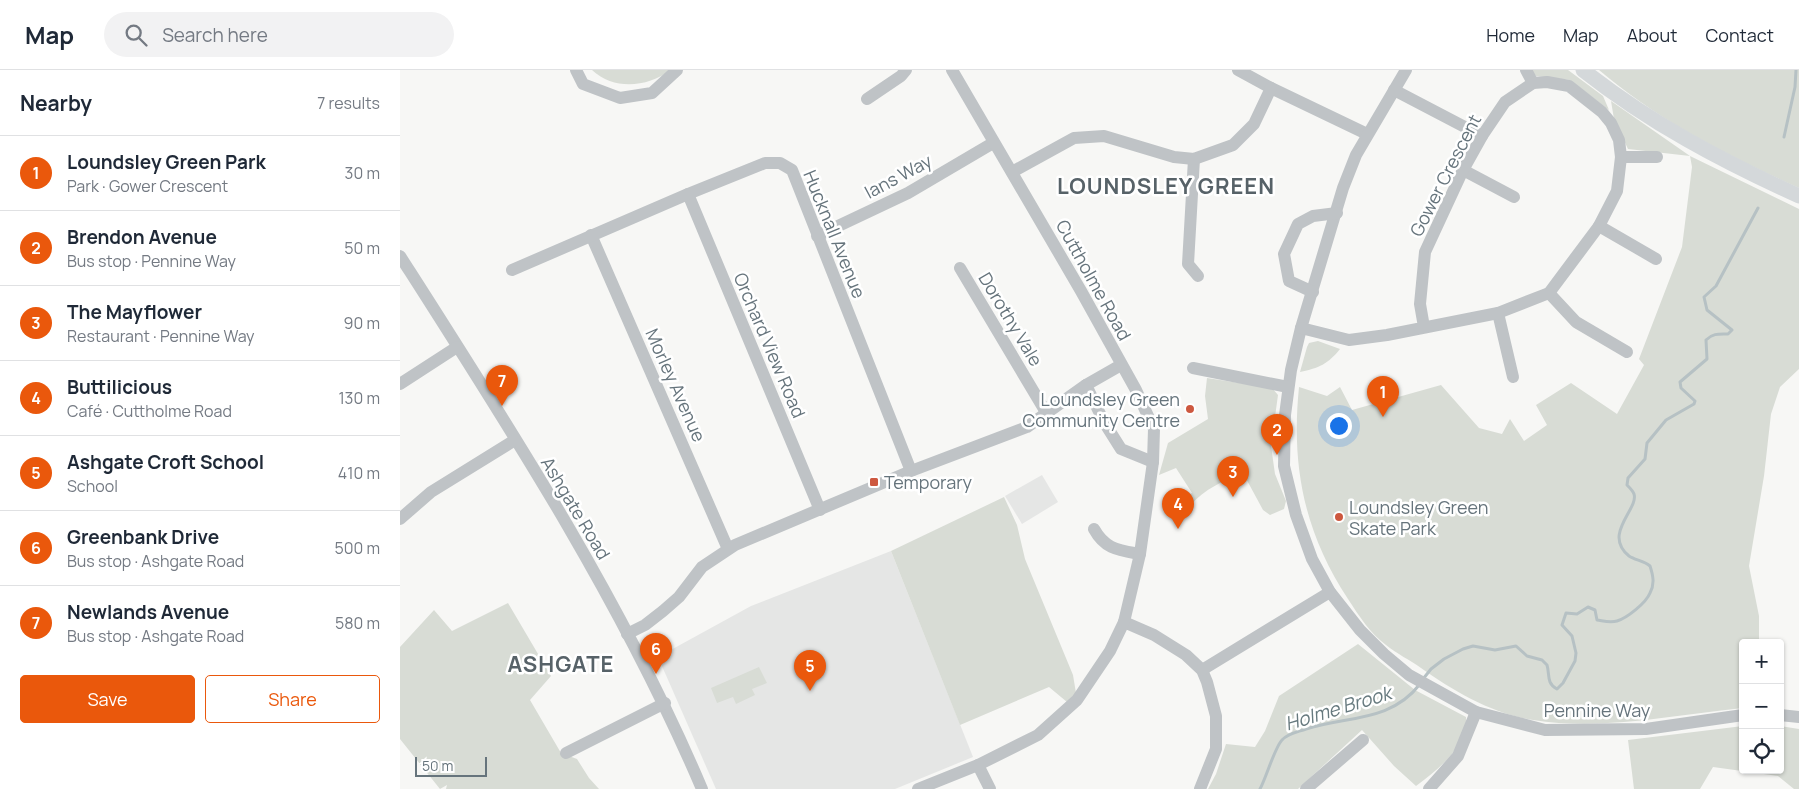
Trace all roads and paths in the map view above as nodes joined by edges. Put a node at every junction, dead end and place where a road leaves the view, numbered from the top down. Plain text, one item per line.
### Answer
1 (576, 70) edge
2 (677, 70) edge
3 (906, 70) edge
4 (952, 70) edge
5 (1238, 70) edge
6 (1406, 70) edge
7 (1526, 70) edge
8 (1583, 70) edge
9 (1533, 83) junction
10 (1271, 88) junction
11 (1394, 90) junction
12 (867, 99) dead end
13 (1367, 134) junction
14 (1482, 136) junction
15 (993, 143) junction
16 (1621, 157) junction
17 (1657, 157) dead end
18 (1194, 159) junction
19 (1463, 170) junction
20 (1012, 172) junction
21 (688, 194) junction
22 (1799, 196) edge
23 (1514, 197) dead end
24 (1337, 212) junction
25 (1599, 226) junction
26 (590, 235) junction
27 (817, 236) junction
28 (400, 256) edge
29 (1656, 259) dead end
30 (960, 268) dead end
31 (512, 270) dead end
32 (1198, 276) dead end
33 (1313, 292) junction
34 (1549, 293) junction
35 (1498, 313) junction
36 (1424, 327) junction
37 (1301, 328) junction
38 (457, 347) junction
39 (1627, 352) dead end
40 (1122, 365) junction
41 (1193, 368) dead end
42 (1512, 377) dead end
43 (400, 384) edge
44 (1086, 385) junction
45 (1288, 387) junction
46 (1047, 414) junction
47 (515, 440) junction
48 (1153, 462) junction
49 (911, 471) junction
50 (820, 510) junction
51 (400, 519) edge
52 (1094, 529) dead end
53 (728, 549) junction
54 (1140, 554) junction
55 (1330, 592) junction
56 (1124, 622) junction
57 (628, 634) junction
58 (1202, 670) junction
59 (665, 703) junction
60 (1476, 712) junction
61 (1784, 715) edge
62 (1739, 717) edge
63 (1799, 717) edge
64 (1363, 740) dead end
65 (566, 753) dead end
66 (978, 764) junction
67 (702, 789) edge
68 (918, 789) edge
69 (990, 789) edge
70 (1200, 789) edge
71 (1306, 789) edge
72 (1429, 789) edge

1 - 2 street
3 - 12 street
4 - 15 street, Cuttholme Road
5 - 10 street
6 - 11 street, Pennine Way
7 - 9 street
8 - 22 main road
9 - 14 street, Gower Crescent
9 - 16 street
10 - 13 street
10 - 18 street
11 - 13 street, Pennine Way
11 - 14 street
13 - 24 street, Pennine Way
14 - 19 street, Gower Crescent
15 - 20 street, Cuttholme Road
15 - 27 street, Ians Way
16 - 17 street
16 - 25 street
18 - 20 street
18 - 32 street
19 - 23 street
19 - 36 street, Gower Crescent
20 - 40 street, Cuttholme Road
21 - 26 street, Hucknall Avenue
21 - 27 street, Hucknall Avenue
21 - 50 street, Orchard View Road
24 - 33 street, Pennine Way
24 - 33 street
25 - 29 street
25 - 34 street
26 - 31 street, Hucknall Avenue
26 - 53 street, Morley Avenue
27 - 49 street, Hucknall Avenue
28 - 38 street, Ashgate Road
30 - 46 street, Dorothy Vale
33 - 37 street, Pennine Way
34 - 35 street
34 - 39 street
35 - 36 street
35 - 42 street
36 - 37 street
37 - 45 street, Pennine Way
38 - 43 street
38 - 47 street, Ashgate Road
40 - 44 street
40 - 48 street, Cuttholme Road
41 - 45 street
44 - 46 street
44 - 48 street
45 - 55 street, Pennine Way
46 - 49 street
47 - 51 street
47 - 57 street, Ashgate Road
48 - 54 street, Cuttholme Road
49 - 50 street
50 - 53 street
52 - 54 street
53 - 57 street
54 - 56 street, Cuttholme Road
55 - 58 street
55 - 60 street, Pennine Way
56 - 58 street
56 - 66 street, Cuttholme Road
57 - 59 street, Ashgate Road
58 - 70 street
59 - 65 street
59 - 67 street, Ashgate Road
60 - 62 street, Pennine Way
60 - 72 street
61 - 63 street
64 - 71 street
66 - 68 street, Cuttholme Road
66 - 69 street

